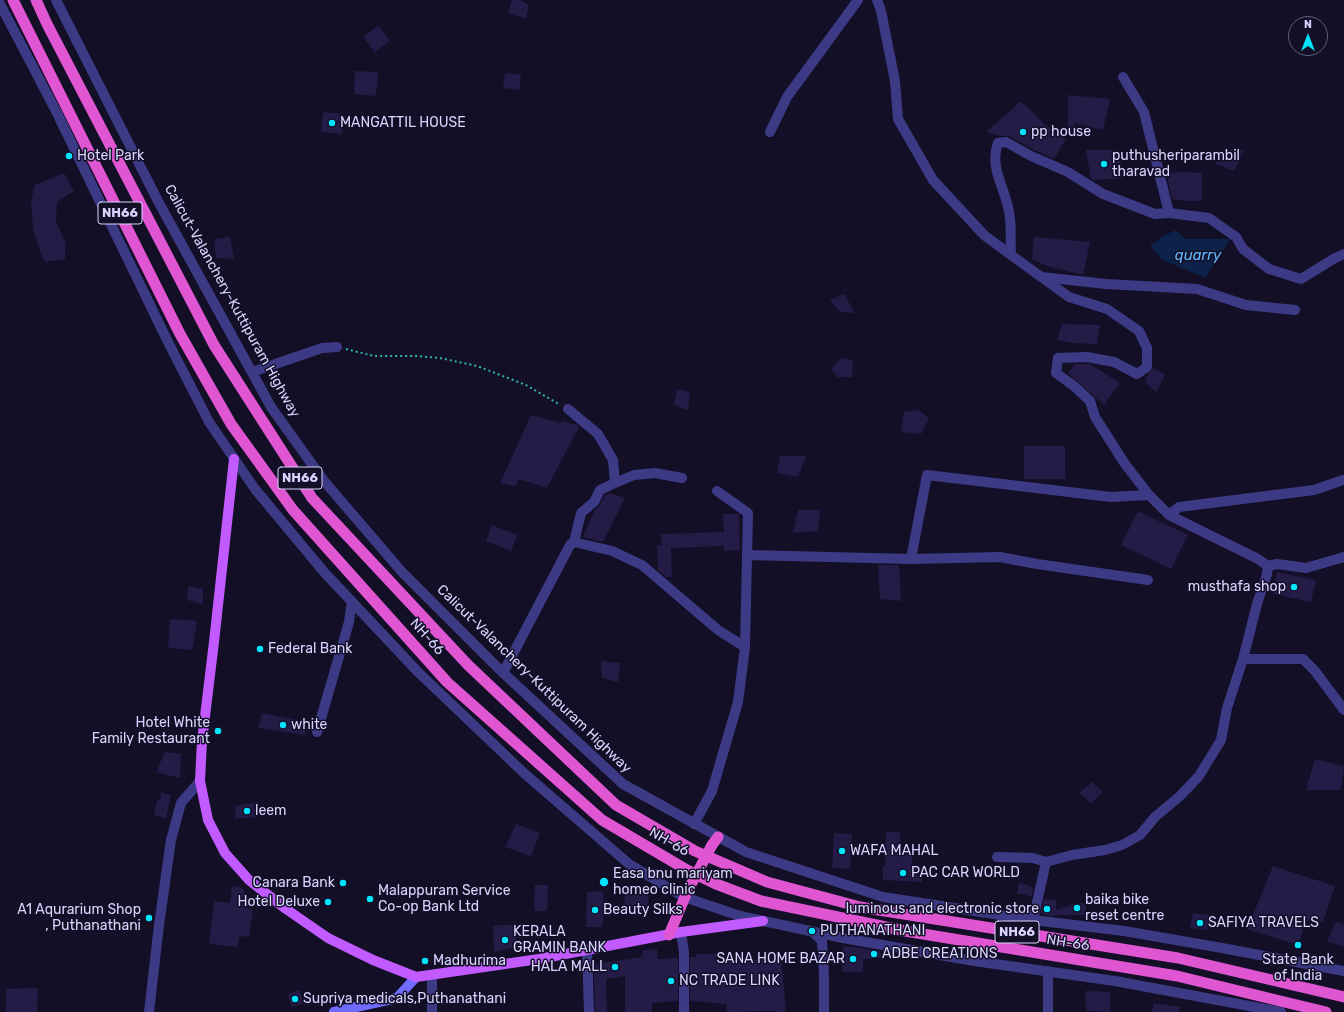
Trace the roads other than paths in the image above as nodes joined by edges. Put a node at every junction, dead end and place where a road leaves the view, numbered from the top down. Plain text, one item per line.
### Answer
1 (13, 0) edge
2 (36, 0) edge
3 (56, 0) edge
4 (858, 0) edge
5 (878, 0) edge
6 (0, 4) edge
7 (1123, 77) dead end
8 (770, 132) dead end
9 (1169, 213) junction
10 (1344, 254) edge
11 (1011, 255) junction
12 (1040, 277) junction
13 (1295, 310) dead end
14 (337, 347) road end
15 (252, 372) junction
16 (568, 409) road end
17 (234, 459) junction
18 (682, 478) dead end
19 (1343, 480) dead end
20 (615, 482) junction
21 (717, 491) dead end
22 (1149, 495) junction
23 (1169, 515) junction
24 (574, 542) junction
25 (747, 555) junction
26 (1344, 557) edge
27 (911, 559) junction
28 (1268, 566) junction
29 (1148, 580) dead end
30 (352, 602) junction
31 (745, 647) junction
32 (1243, 659) junction
33 (503, 673) junction
34 (1344, 710) edge
35 (317, 732) dead end
36 (200, 781) junction
37 (694, 824) junction
38 (715, 841) junction
39 (997, 857) dead end
40 (1046, 862) junction
41 (685, 894) junction
42 (1033, 920) junction
43 (763, 921) junction
44 (812, 931) junction
45 (681, 932) junction
46 (669, 935) junction
47 (587, 950) junction
48 (1344, 971) edge
49 (1048, 972) junction
50 (432, 975) junction
51 (416, 977) junction
52 (1344, 997) edge
53 (374, 1008) edge
54 (148, 1012) edge
55 (334, 1012) edge
56 (432, 1012) edge
57 (589, 1012) edge
58 (684, 1012) edge
59 (824, 1012) edge
60 (1048, 1012) edge
61 (1281, 1012) edge
62 (1326, 1012) edge

1 - 62 highway, NH-66 / NH66
2 - 52 highway, NH66 / NH66
3 - 15 street, Calicut-Valanchery-Kuttipuram Highway / NH66
4 - 8 street
5 - 11 street
6 - 17 street, NH66
7 - 9 street
9 - 10 street
9 - 11 street
11 - 12 street
12 - 13 street
12 - 22 street
14 - 15 street
15 - 33 street, Calicut-Valanchery-Kuttipuram Highway / NH66
16 - 20 street
17 - 30 street, NH66
17 - 36 main road
18 - 20 street
19 - 23 street
20 - 24 street
21 - 25 street
22 - 23 street
22 - 27 street
23 - 28 street
24 - 31 street
24 - 33 street
25 - 27 street
25 - 31 street
26 - 28 street
27 - 29 street
28 - 32 street
30 - 35 street
30 - 41 street, NH66
31 - 37 street
32 - 34 street
32 - 40 street
33 - 37 street, Calicut-Valanchery-Kuttipuram Highway / NH66
36 - 51 main road
36 - 54 street
37 - 38 street, Calicut-Valanchery-Kuttipuram Highway / NH66
38 - 41 highway, bridge
38 - 42 street, Calicut-Valanchery-Kuttipuram Highway / NH66
39 - 40 street
40 - 42 street
41 - 43 street, NH66
41 - 46 highway
42 - 48 street, Calicut-Valanchery-Kuttipuram Highway / NH66
43 - 44 street, NH66
43 - 45 main road
44 - 49 street, NH66
44 - 59 street
45 - 46 main road
45 - 58 street
46 - 47 main road
47 - 50 main road
47 - 57 street
49 - 60 street
49 - 61 street, NH66
50 - 51 main road
50 - 56 street
51 - 53 main road
53 - 55 main road

